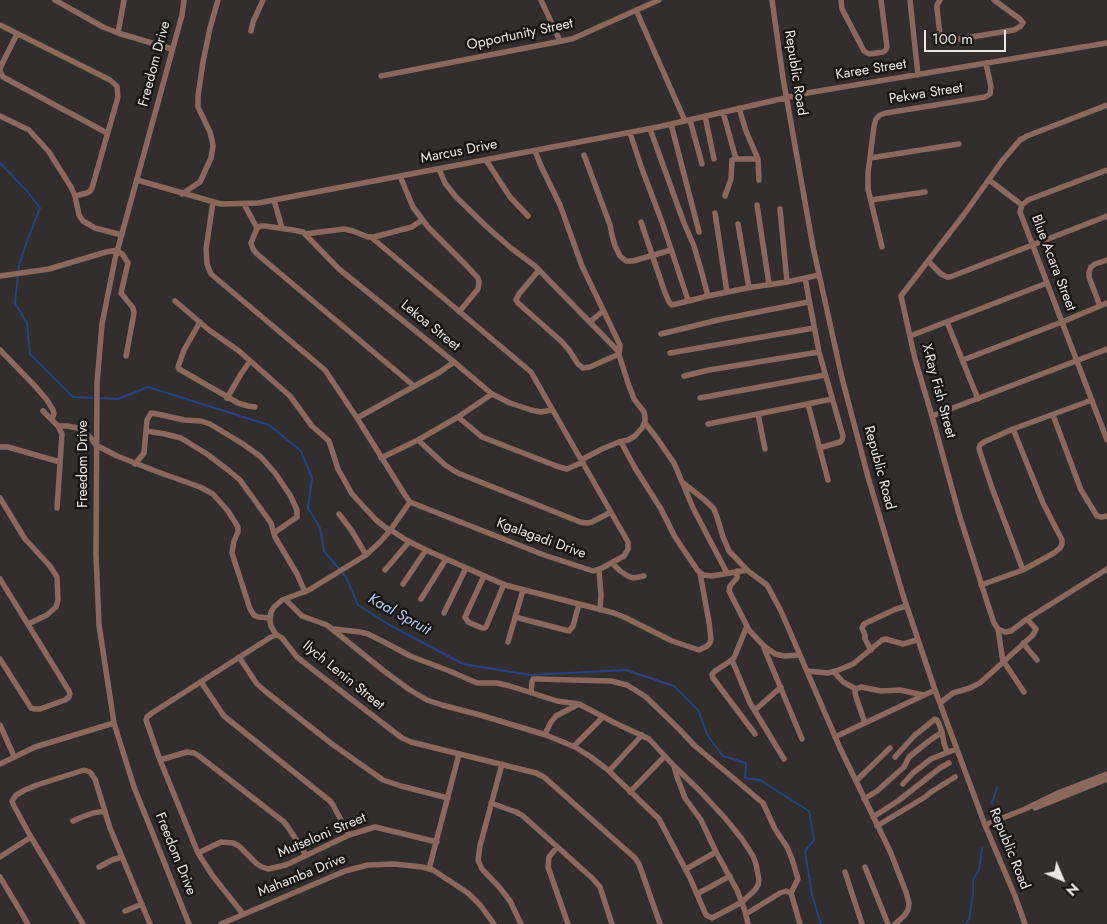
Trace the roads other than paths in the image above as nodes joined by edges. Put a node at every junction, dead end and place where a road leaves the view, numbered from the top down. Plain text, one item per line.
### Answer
1 (55, 0) edge
2 (124, 0) edge
3 (184, 0) edge
4 (218, 0) edge
5 (263, 0) edge
6 (541, 0) edge
7 (659, 0) edge
8 (772, 0) edge
9 (840, 0) edge
10 (881, 0) edge
11 (910, 0) edge
12 (940, 0) edge
13 (994, 0) edge
14 (636, 10) junction
15 (0, 25) edge
16 (252, 31) dead end
17 (118, 33) junction
18 (17, 34) junction
19 (560, 41) junction
20 (1107, 42) edge
21 (172, 50) junction
22 (986, 63) junction
23 (918, 75) junction
24 (380, 76) dead end
25 (787, 98) junction
26 (1107, 105) edge
27 (739, 108) junction
28 (723, 112) junction
29 (0, 116) edge
30 (705, 116) junction
31 (688, 121) junction
32 (671, 124) junction
33 (650, 129) junction
34 (107, 133) junction
35 (630, 133) junction
36 (959, 144) dead end
37 (535, 151) junction
38 (584, 155) dead end
39 (870, 158) junction
40 (714, 159) dead end
41 (736, 159) junction
42 (758, 159) junction
43 (486, 160) junction
44 (702, 164) dead end
45 (439, 169) junction
46 (1107, 170) edge
47 (400, 176) junction
48 (137, 180) junction
49 (759, 180) dead end
50 (989, 180) junction
51 (926, 192) dead end
52 (182, 194) junction
53 (75, 196) junction
54 (725, 196) dead end
55 (274, 200) junction
56 (871, 200) junction
57 (213, 202) junction
58 (244, 204) junction
59 (757, 205) dead end
60 (1022, 205) junction
61 (780, 209) dead end
62 (715, 213) dead end
63 (528, 216) dead end
64 (1107, 216) edge
65 (422, 220) junction
66 (640, 222) dead end
67 (738, 224) dead end
68 (257, 228) junction
69 (282, 228) junction
70 (699, 232) dead end
71 (305, 234) junction
72 (122, 235) junction
73 (371, 237) junction
74 (1033, 245) junction
75 (882, 247) dead end
76 (118, 250) junction
77 (671, 250) junction
78 (652, 256) junction
79 (1107, 260) edge
80 (929, 262) junction
81 (539, 270) junction
82 (819, 275) junction
83 (0, 276) edge
84 (804, 278) junction
85 (787, 282) junction
86 (1047, 283) junction
87 (769, 284) junction
88 (749, 288) junction
89 (727, 292) junction
90 (708, 296) junction
91 (688, 300) junction
92 (175, 301) dead end
93 (808, 302) junction
94 (1107, 303) edge
95 (1100, 306) junction
96 (603, 310) junction
97 (460, 312) junction
98 (200, 322) junction
99 (590, 322) junction
100 (947, 322) junction
101 (1062, 322) junction
102 (814, 328) junction
103 (661, 334) dead end
104 (910, 336) junction
105 (1107, 349) edge
106 (0, 350) edge
107 (819, 352) junction
108 (619, 353) junction
109 (670, 353) dead end
110 (126, 356) dead end
111 (963, 360) junction
112 (250, 361) junction
113 (1077, 361) junction
114 (454, 362) junction
115 (825, 375) junction
116 (684, 376) dead end
117 (414, 386) junction
118 (492, 394) junction
119 (227, 398) junction
120 (700, 398) dead end
121 (832, 399) junction
122 (978, 399) junction
123 (1092, 400) junction
124 (808, 404) junction
125 (255, 407) dead end
126 (43, 410) dead end
127 (552, 410) junction
128 (758, 414) junction
129 (1052, 414) junction
130 (932, 416) junction
131 (458, 417) junction
132 (357, 418) junction
133 (52, 420) junction
134 (645, 423) junction
135 (708, 424) dead end
136 (58, 426) junction
137 (1013, 429) junction
138 (146, 431) junction
139 (418, 440) junction
140 (1107, 440) edge
141 (621, 442) junction
142 (96, 445) junction
143 (0, 447) edge
144 (820, 448) junction
145 (765, 449) dead end
146 (381, 458) junction
147 (582, 461) junction
148 (60, 462) junction
149 (135, 464) junction
150 (828, 480) dead end
151 (682, 482) junction
152 (0, 498) edge
153 (410, 502) junction
154 (57, 508) dead end
155 (611, 512) junction
156 (339, 514) dead end
157 (1107, 516) edge
158 (390, 531) junction
159 (274, 533) junction
160 (409, 542) junction
161 (426, 550) junction
162 (366, 555) junction
163 (446, 559) junction
164 (612, 563) junction
165 (466, 568) junction
166 (1107, 569) edge
167 (386, 570) dead end
168 (599, 570) junction
169 (746, 570) junction
170 (1023, 570) junction
171 (737, 571) junction
172 (700, 573) junction
173 (727, 573) junction
174 (484, 576) junction
175 (644, 576) dead end
176 (0, 579) edge
177 (402, 584) dead end
178 (504, 584) junction
179 (981, 584) junction
180 (523, 590) junction
181 (305, 592) junction
182 (285, 599) junction
183 (422, 599) dead end
184 (580, 604) junction
185 (906, 606) junction
186 (600, 610) junction
187 (444, 613) dead end
188 (515, 617) junction
189 (270, 618) junction
190 (1027, 619) junction
191 (28, 624) junction
192 (747, 626) junction
193 (332, 628) junction
194 (998, 629) junction
195 (276, 635) junction
196 (918, 640) junction
197 (508, 642) dead end
198 (1022, 643) junction
199 (764, 646) junction
200 (871, 650) junction
201 (800, 655) junction
202 (239, 657) junction
203 (0, 659) edge
204 (732, 660) junction
205 (1037, 660) dead end
206 (1003, 662) junction
207 (807, 671) junction
208 (834, 672) junction
209 (201, 682) junction
210 (780, 687) junction
211 (856, 689) junction
212 (935, 690) junction
213 (1024, 692) dead end
214 (531, 694) junction
215 (924, 695) junction
216 (940, 703) junction
217 (579, 704) junction
218 (755, 711) junction
219 (603, 717) junction
220 (746, 721) junction
221 (114, 723) junction
222 (865, 723) junction
223 (0, 725) edge
224 (942, 732) junction
225 (545, 734) junction
226 (755, 734) dead end
227 (642, 735) junction
228 (835, 737) junction
229 (802, 739) dead end
230 (574, 746) junction
231 (890, 748) dead end
232 (956, 749) junction
233 (947, 752) junction
234 (459, 754) junction
235 (14, 756) junction
236 (666, 756) junction
237 (895, 757) dead end
238 (784, 759) dead end
239 (160, 760) junction
240 (949, 763) dead end
241 (0, 764) edge
242 (502, 764) junction
243 (674, 766) junction
244 (609, 771) junction
245 (1107, 774) edge
246 (955, 777) dead end
247 (1107, 779) edge
248 (856, 781) junction
249 (903, 784) dead end
250 (630, 792) junction
251 (448, 798) junction
252 (864, 799) junction
253 (491, 803) junction
254 (105, 811) junction
255 (873, 817) junction
256 (74, 821) dead end
257 (877, 826) junction
258 (986, 826) junction
259 (349, 835) junction
260 (31, 837) junction
261 (437, 842) junction
262 (557, 847) junction
263 (716, 852) junction
264 (198, 853) junction
265 (306, 855) junction
266 (0, 857) edge
267 (122, 857) junction
268 (100, 867) dead end
269 (430, 868) junction
270 (865, 868) dead end
271 (686, 869) junction
272 (845, 872) dead end
273 (730, 876) junction
274 (0, 877) edge
275 (791, 893) junction
276 (697, 894) junction
277 (742, 902) junction
278 (142, 904) junction
279 (125, 911) dead end
280 (243, 914) junction
281 (746, 914) junction
282 (747, 923) edge
283 (28, 924) edge
284 (82, 924) edge
285 (150, 924) edge
286 (190, 924) edge
287 (221, 924) edge
288 (494, 924) edge
289 (521, 924) edge
290 (568, 924) edge
291 (612, 924) edge
292 (660, 924) edge
293 (800, 924) edge
294 (862, 924) edge
295 (888, 924) edge
296 (895, 924) edge
297 (1025, 924) edge

1 - 17 street
2 - 17 street
3 - 21 street, Freedom Drive
4 - 52 street
5 - 16 street
6 - 19 street
7 - 14 street, Opportunity Street
8 - 25 street, Republic Road
9 - 10 street
11 - 23 street
12 - 13 street
14 - 19 street, Opportunity Street
14 - 31 street
15 - 18 street
17 - 21 street
18 - 34 street
18 - 34 street
19 - 24 street, Opportunity Street
20 - 22 street, Karee Street
21 - 48 street, Freedom Drive
22 - 23 street, Karee Street
22 - 39 street, Pekwa Street
23 - 25 street, Karee Street
25 - 27 street, Marcus Drive
25 - 82 street, Republic Road
26 - 50 street, X-Ray Fish Street
27 - 28 street, Marcus Drive
27 - 42 street
28 - 30 street, Marcus Drive
28 - 41 street
29 - 53 street
30 - 31 street, Marcus Drive
30 - 40 street
31 - 32 street, Marcus Drive
31 - 44 street
32 - 33 street, Marcus Drive
32 - 70 street
33 - 35 street, Marcus Drive
33 - 90 street
34 - 53 street
35 - 37 street, Marcus Drive
35 - 77 street
36 - 39 street
37 - 43 street, Marcus Drive
37 - 96 street
38 - 78 street
39 - 56 street, Pekwa Street
41 - 42 street
41 - 54 street
42 - 49 street
43 - 45 street, Marcus Drive
43 - 63 street
45 - 47 street, Marcus Drive
45 - 81 street
46 - 60 street, Blue Acara Street
47 - 55 street, Marcus Drive
47 - 65 street
48 - 52 street, Marcus Drive
48 - 72 street, Freedom Drive
50 - 60 street
50 - 80 street, X-Ray Fish Street
51 - 56 street
52 - 57 street, Marcus Drive
53 - 72 street
55 - 58 street, Marcus Drive
55 - 69 street
56 - 75 street, Pekwa Street
57 - 58 street, Marcus Drive
57 - 132 street
58 - 68 street
59 - 87 street
60 - 74 street, Blue Acara Street
61 - 85 street
62 - 89 street
64 - 74 street
65 - 73 street
65 - 97 street
66 - 78 street
67 - 88 street
68 - 69 street
68 - 117 street
69 - 71 street
71 - 73 street
71 - 114 street, Lekoa Street
72 - 76 street, Freedom Drive
73 - 97 street, Kgalagadi Drive
74 - 80 street
74 - 86 street, Blue Acara Street
76 - 83 street
76 - 110 street
76 - 142 street, Freedom Drive
77 - 78 street
77 - 91 street
78 - 91 street
79 - 95 street
80 - 104 street, X-Ray Fish Street
81 - 99 street
81 - 108 street
82 - 84 street
82 - 185 street, Republic Road
84 - 85 street
84 - 93 street
85 - 87 street
86 - 100 street
86 - 101 street, Blue Acara Street
87 - 88 street
88 - 89 street
89 - 90 street
90 - 91 street
92 - 98 street
93 - 102 street
93 - 103 street
94 - 95 street
95 - 101 street
96 - 99 street
96 - 108 street
97 - 127 street, Kgalagadi Drive
98 - 112 street
98 - 119 street
99 - 108 street
100 - 104 street
100 - 111 street
101 - 111 street
101 - 113 street, Blue Acara Street
102 - 107 street
102 - 109 street
104 - 130 street, X-Ray Fish Street
105 - 113 street
106 - 133 street
107 - 115 street
107 - 116 street
108 - 134 street
111 - 122 street
112 - 119 street
112 - 158 street
113 - 122 street
113 - 123 street, Blue Acara Street
114 - 117 street
114 - 118 street, Lekoa Street
115 - 120 street
115 - 121 street
117 - 132 street
118 - 127 street, Lekoa Street
118 - 131 street
119 - 125 street
121 - 124 street
121 - 144 street
122 - 130 street
123 - 129 street
123 - 140 street, Blue Acara Street
124 - 128 street
124 - 144 street
126 - 133 street
127 - 147 street, Kgalagadi Drive
128 - 135 street
128 - 145 street
129 - 137 street
129 - 157 street
130 - 179 street, X-Ray Fish Street
131 - 139 street
131 - 147 street
132 - 146 street
133 - 136 street
134 - 141 street
134 - 151 street
136 - 142 street
136 - 148 street
137 - 170 street
137 - 170 street
138 - 149 street
138 - 159 street
138 - 159 street
139 - 146 street
139 - 155 street
141 - 147 street
141 - 172 street
142 - 149 street
142 - 221 street, Freedom Drive
143 - 148 street
144 - 150 street
146 - 153 street
147 - 155 street, Kgalagadi Drive
148 - 154 street
149 - 189 street
151 - 169 street
151 - 173 street
152 - 191 street
153 - 158 street
153 - 168 street, Kgalagadi Drive
155 - 164 street, Kgalagadi Drive
156 - 162 street
158 - 160 street
158 - 162 street
159 - 181 street
160 - 161 street
160 - 167 street
161 - 163 street
161 - 177 street
162 - 181 street
163 - 165 street
163 - 183 street
164 - 168 street, Kgalagadi Drive
164 - 175 street
165 - 174 street
165 - 187 street
166 - 190 street
168 - 186 street
169 - 171 street
169 - 201 street
170 - 179 street
171 - 173 street
171 - 192 street
172 - 173 street
172 - 186 street
174 - 178 street
174 - 178 street
176 - 191 street
178 - 180 street
179 - 194 street, X-Ray Fish Street
180 - 184 street
180 - 188 street
181 - 182 street
182 - 189 street
182 - 193 street
184 - 186 street
184 - 188 street
185 - 196 street, Republic Road
185 - 200 street
188 - 197 street
189 - 195 street
190 - 194 street
190 - 198 street
191 - 203 street
192 - 199 street
192 - 204 street
193 - 214 street
193 - 225 street
194 - 206 street, X-Ray Fish Street
195 - 202 street
195 - 234 street, Ilych Lenin Street
196 - 200 street
196 - 212 street, Republic Road
198 - 205 street
198 - 206 street
199 - 201 street
199 - 210 street
200 - 208 street
201 - 207 street
202 - 209 street
202 - 251 street
204 - 218 street
204 - 220 street
206 - 213 street
206 - 216 street
207 - 208 street
207 - 228 street
208 - 211 street
209 - 239 street
209 - 259 street
210 - 218 street
210 - 229 street
211 - 215 street
211 - 222 street
212 - 215 street
212 - 216 street, Republic Road
214 - 217 street
214 - 275 street
215 - 222 street
216 - 232 street, Republic Road
217 - 219 street
217 - 225 street
218 - 220 street
218 - 238 street
219 - 227 street
219 - 230 street
220 - 226 street
221 - 235 street
221 - 286 street, Freedom Drive
222 - 228 street
223 - 235 street
224 - 233 street
224 - 237 street
224 - 252 street
225 - 230 street
227 - 236 street
227 - 244 street
228 - 248 street
230 - 244 street
231 - 248 street
232 - 233 street
232 - 258 street, Republic Road
233 - 249 street
234 - 242 street, Ilych Lenin Street
234 - 251 street
235 - 241 street
236 - 243 street
236 - 250 street
239 - 264 street
239 - 265 street
240 - 255 street
242 - 253 street
242 - 292 street, Ilych Lenin Street
243 - 263 street
243 - 277 street
244 - 250 street
245 - 258 street
246 - 257 street
247 - 258 street
248 - 252 street
250 - 271 street
251 - 261 street
252 - 255 street
253 - 262 street
253 - 289 street
254 - 256 street
254 - 260 street
254 - 267 street
255 - 257 street
257 - 296 street
258 - 297 street, Republic Road
259 - 261 street, Mutseloni Street
259 - 265 street, Mutseloni Street
260 - 266 street
260 - 284 street
261 - 269 street
262 - 290 street
262 - 291 street
263 - 271 street
263 - 273 street
264 - 265 street, Mutseloni Street
264 - 280 street
267 - 268 street
267 - 278 street
269 - 280 street, Mahamba Drive
269 - 288 street, Mahamba Drive
270 - 295 street
271 - 276 street
272 - 294 street
273 - 276 street
273 - 277 street
274 - 283 street
275 - 281 street
275 - 293 street
276 - 277 street
277 - 281 street
278 - 279 street
278 - 285 street
280 - 287 street, Mahamba Drive
281 - 282 street

